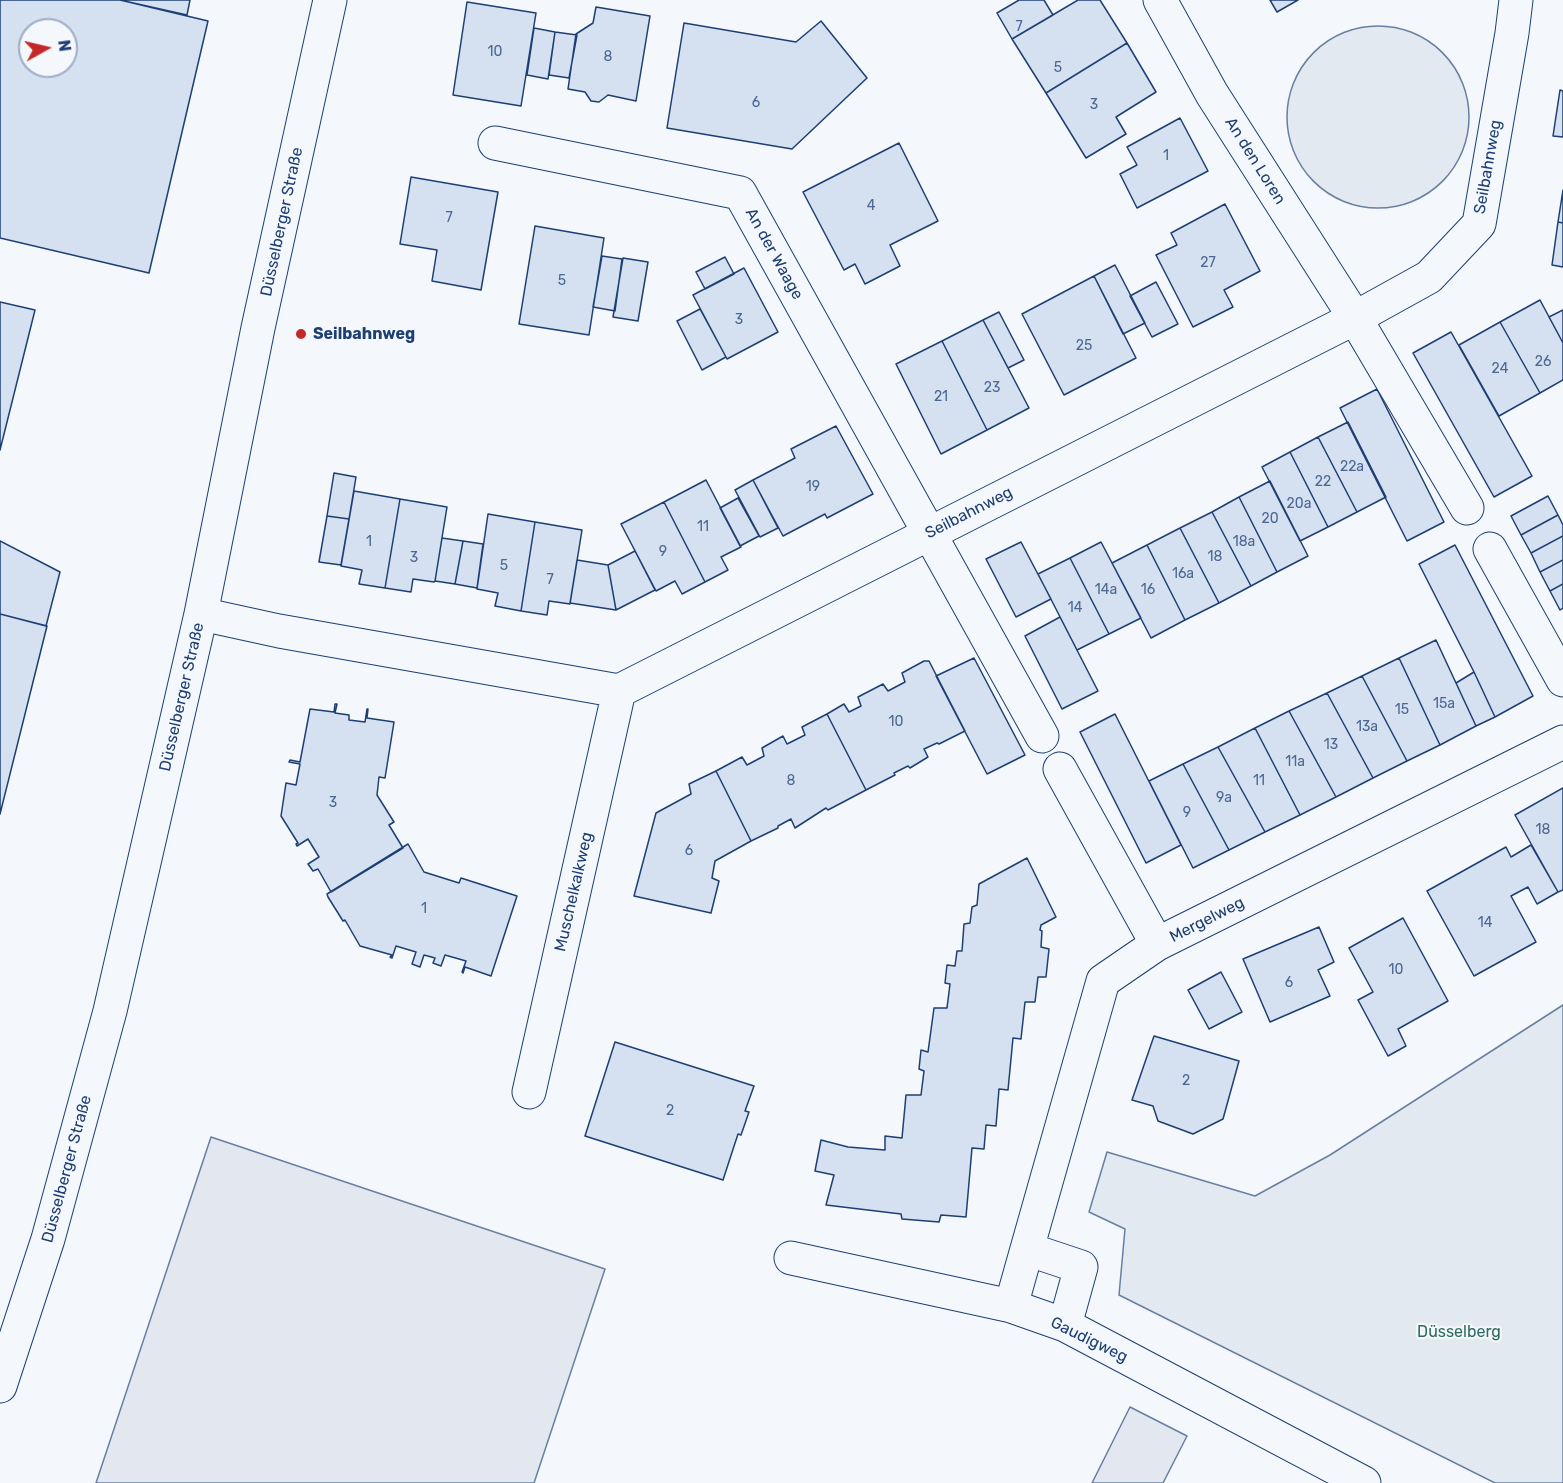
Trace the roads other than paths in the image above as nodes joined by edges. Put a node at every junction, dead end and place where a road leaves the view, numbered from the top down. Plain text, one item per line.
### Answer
1 (330, 0) edge
2 (1160, 0) edge
3 (1516, 0) edge
4 (495, 143) dead end
5 (1355, 318) junction
6 (1467, 508) dead end
7 (929, 534) junction
8 (1490, 549) dead end
9 (201, 614) junction
10 (1563, 680) edge
11 (619, 691) junction
12 (1042, 736) dead end
13 (1563, 742) edge
14 (1060, 769) dead end
15 (1157, 944) junction
16 (529, 1092) dead end
17 (1027, 1248) junction
18 (790, 1258) dead end
19 (1011, 1306) junction
20 (1065, 1325) junction
21 (0, 1386) edge
22 (1364, 1483) edge

1 - 9 street, Düsselberger Straße
2 - 5 street, An den Loren
3 - 5 street, Seilbahnweg
4 - 7 street, An der Waage
5 - 6 street, An den Loren
5 - 7 street, Seilbahnweg
7 - 11 street, Seilbahnweg
7 - 12 street, An der Waage
8 - 10 street
9 - 11 street
9 - 21 street, Düsselberger Straße
11 - 16 street, Muschelkalkweg
13 - 15 street, Mergelweg
14 - 15 street
15 - 17 street, Mergelweg
17 - 19 street, Mergelweg
17 - 20 street
18 - 19 street, Gaudigweg
19 - 20 street, Gaudigweg
20 - 22 street, Gaudigweg

